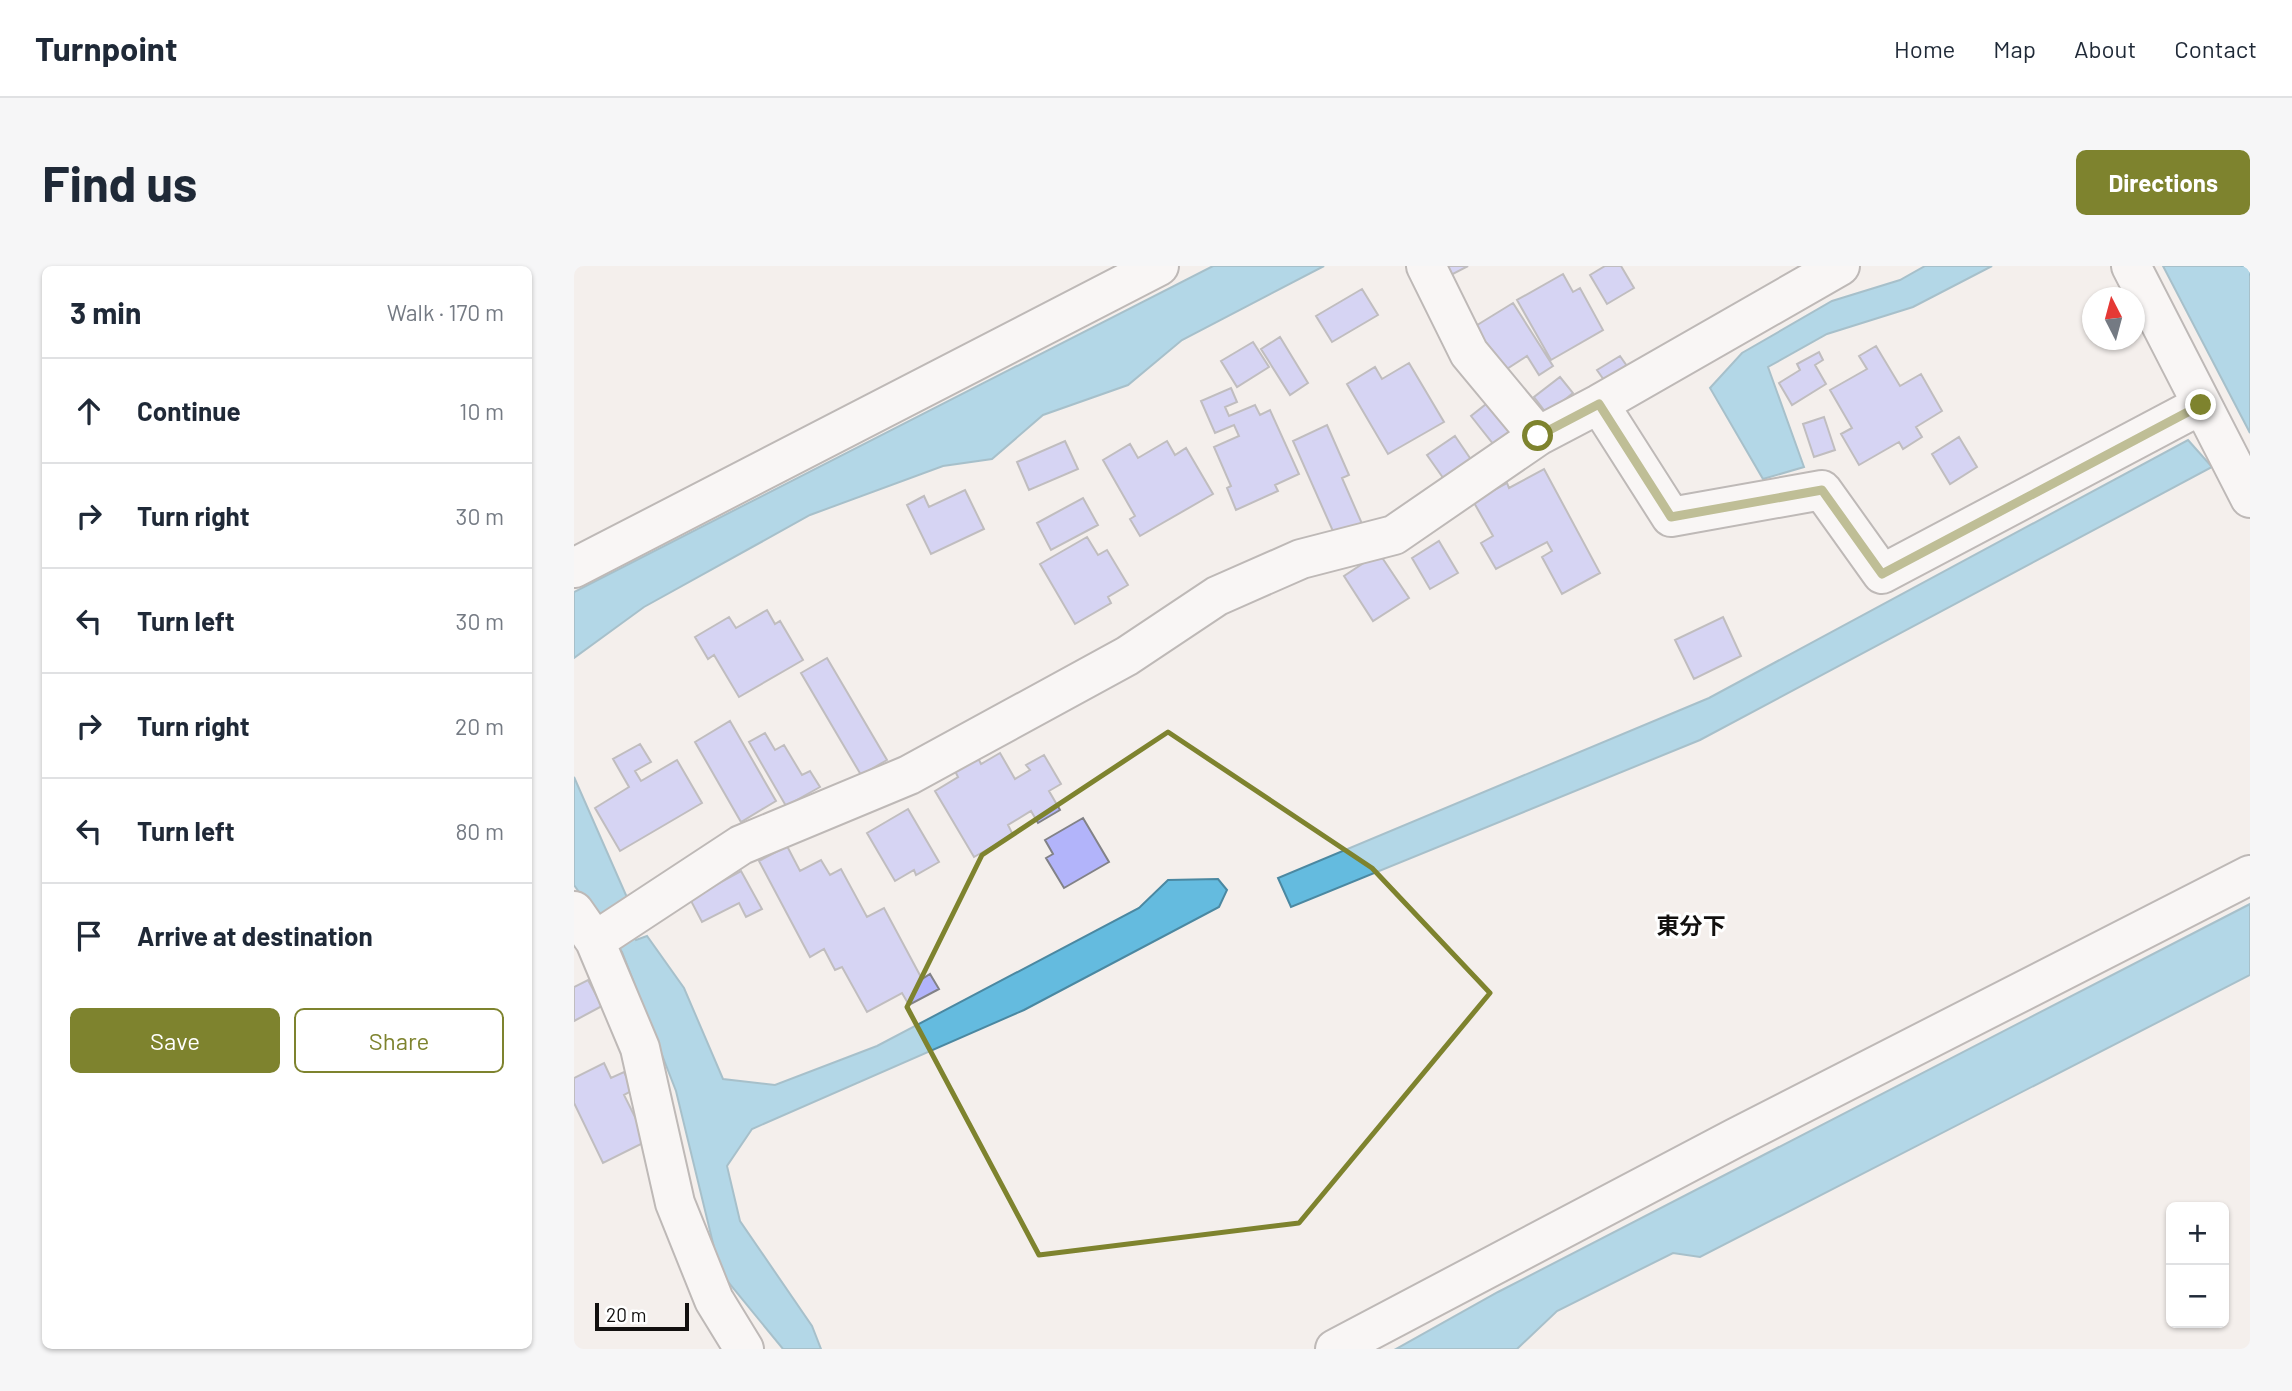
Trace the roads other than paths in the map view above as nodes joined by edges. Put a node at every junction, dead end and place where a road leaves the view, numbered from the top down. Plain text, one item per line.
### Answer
1 (1159, 266) edge
2 (1426, 266) edge
3 (1840, 266) edge
4 (2131, 266) edge
5 (1599, 404) junction
6 (2201, 405) junction
7 (1538, 436) junction
8 (2250, 498) edge
9 (574, 568) edge
10 (2250, 876) edge
11 (602, 926) edge
12 (744, 1349) edge
13 (1335, 1349) edge

1 - 9 street
2 - 7 street
3 - 5 street
4 - 6 street
5 - 6 street
5 - 7 street
6 - 8 street
7 - 11 street
10 - 13 street
11 - 12 street

